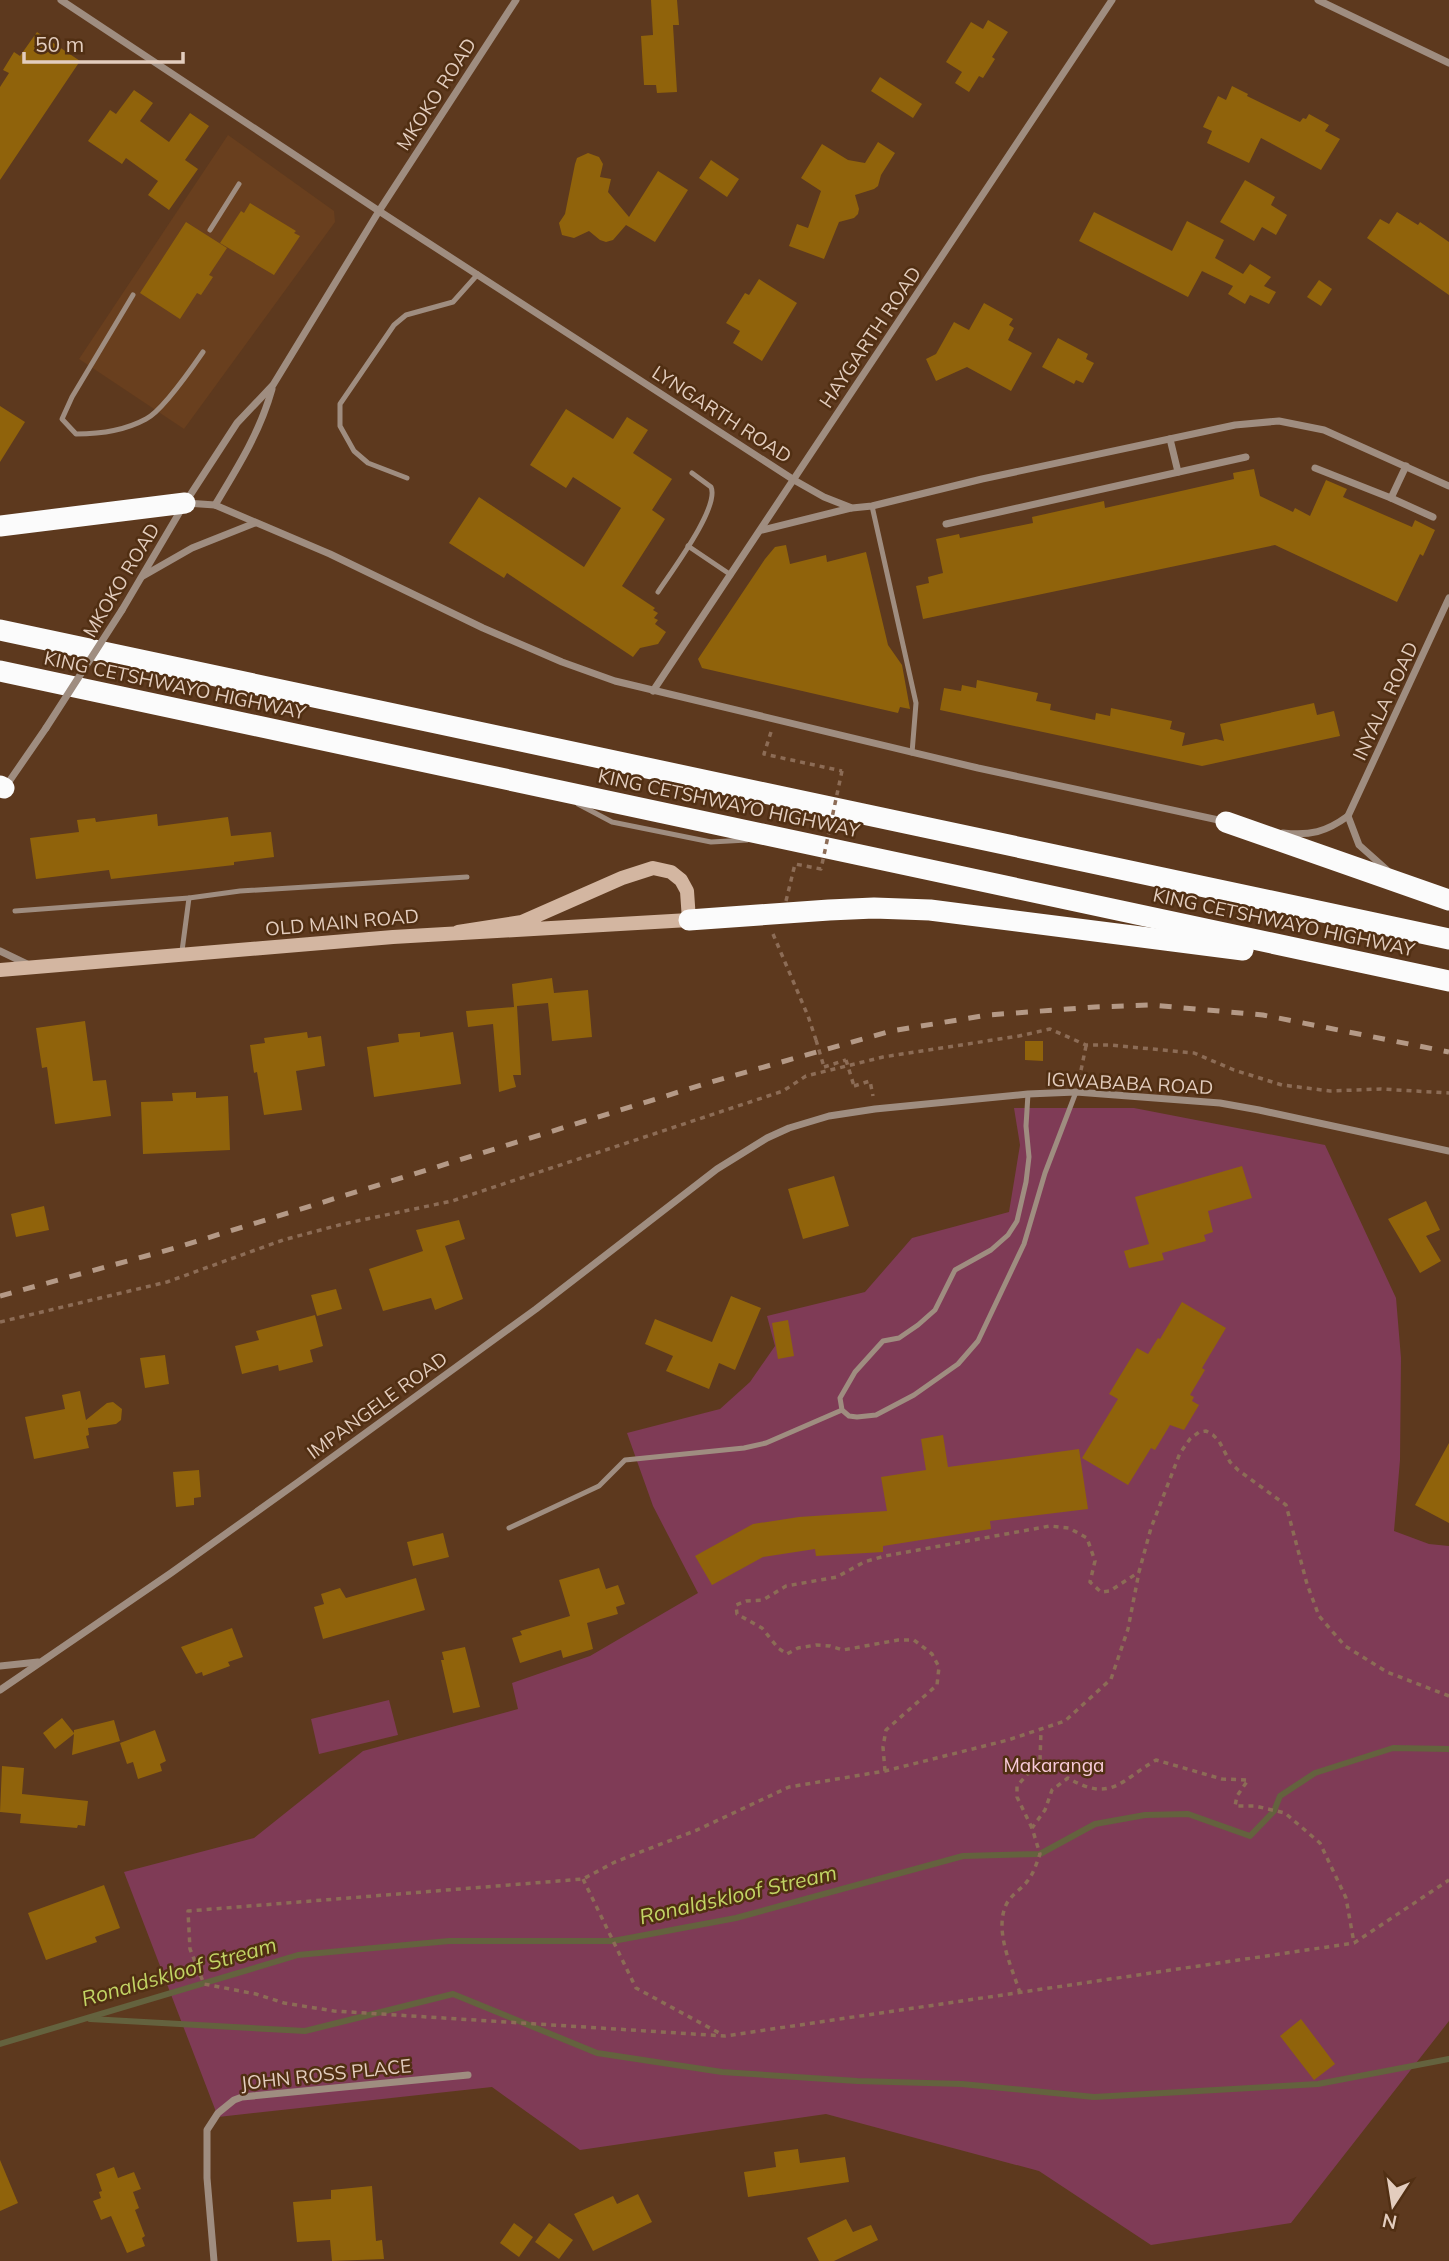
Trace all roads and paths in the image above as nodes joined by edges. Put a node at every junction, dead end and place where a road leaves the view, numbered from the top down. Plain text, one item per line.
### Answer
1 (61, 0) edge
2 (516, 0) edge
3 (1112, 0) edge
4 (1318, 0) edge
5 (1449, 63) edge
6 (239, 184) dead end
7 (379, 211) junction
8 (210, 230) dead end
9 (478, 274) junction
10 (133, 295) dead end
11 (203, 352) dead end
12 (273, 384) junction
13 (1170, 439) junction
14 (1245, 457) dead end
15 (1406, 466) junction
16 (1315, 468) dead end
17 (1178, 472) junction
18 (692, 473) dead end
19 (407, 478) dead end
20 (794, 480) junction
21 (1449, 485) edge
22 (1391, 498) junction
23 (185, 503) junction
24 (215, 505) junction
25 (872, 506) junction
26 (852, 508) junction
27 (1433, 517) dead end
28 (256, 522) junction
29 (946, 524) dead end
30 (0, 526) edge
31 (762, 530) junction
32 (688, 546) junction
33 (731, 575) junction
34 (142, 577) junction
35 (658, 592) dead end
36 (1449, 598) edge
37 (0, 630) edge
38 (0, 671) edge
39 (653, 691) junction
40 (776, 720) junction
41 (912, 753) junction
42 (1, 790) edge
43 (1348, 816) junction
44 (1226, 822) junction
45 (467, 877) dead end
46 (1400, 881) junction
47 (189, 898) junction
48 (1449, 900) edge
49 (786, 901) dead end
50 (15, 911) dead end
51 (689, 920) junction
52 (458, 932) junction
53 (774, 938) dead end
54 (1449, 939) edge
55 (0, 951) edge
56 (181, 955) junction
57 (34, 967) junction
58 (0, 970) edge
59 (1402, 971) junction
60 (1449, 981) edge
61 (1086, 1045) junction
62 (869, 1082) dead end
63 (1076, 1092) junction
64 (1449, 1093) edge
65 (1028, 1094) junction
66 (766, 1138) joint
67 (1449, 1151) edge
68 (1017, 1221) junction
69 (1030, 1226) junction
70 (0, 1322) edge
71 (842, 1410) junction
72 (509, 1528) dead end
73 (1139, 1572) junction
74 (39, 1662) junction
75 (0, 1666) edge
76 (0, 1690) edge
77 (1449, 1696) edge
78 (1041, 1731) junction
79 (885, 1771) junction
80 (1032, 1828) junction
81 (583, 1879) junction
82 (1449, 1880) edge
83 (1354, 1943) junction
84 (1020, 1993) junction
85 (724, 2036) junction
86 (468, 2075) dead end
87 (214, 2261) edge

1 - 7 street, LYNGARTH ROAD
2 - 7 street, MKOKO ROAD
3 - 20 street, HAYGARTH ROAD
4 - 5 street
6 - 8 lane
7 - 9 street, LYNGARTH ROAD
7 - 12 street, MKOKO ROAD
9 - 19 lane
9 - 20 street, LYNGARTH ROAD
10 - 11 lane
12 - 23 street, MKOKO ROAD
12 - 24 street, MKOKO ROAD
13 - 15 street, LYNGARTH ROAD
13 - 17 street
13 - 25 street, LYNGARTH ROAD
14 - 17 street
15 - 21 street, LYNGARTH ROAD
15 - 22 street
16 - 22 street
17 - 29 street
18 - 32 lane
20 - 26 street, LYNGARTH ROAD
20 - 31 street, HAYGARTH ROAD
22 - 27 street
23 - 24 street
23 - 30 highway
23 - 34 street, MKOKO ROAD
24 - 28 street
25 - 26 street, LYNGARTH ROAD
25 - 41 lane
26 - 31 street
28 - 34 street
28 - 39 street
31 - 33 street, HAYGARTH ROAD
32 - 33 lane
32 - 35 lane
33 - 39 street, HAYGARTH ROAD
34 - 42 street, MKOKO ROAD, bridge
36 - 43 street, INYALA ROAD
37 - 54 highway, KING CETSHWAYO HIGHWAY
38 - 59 highway, KING CETSHWAYO HIGHWAY
39 - 40 street
40 - 41 street
40 - 49 path, bridge
41 - 44 street
43 - 44 street
43 - 46 street
44 - 46 highway
45 - 47 lane
46 - 48 highway
47 - 50 lane
47 - 56 lane
51 - 52 street, OLD MAIN ROAD
51 - 52 street
51 - 59 highway
52 - 56 street, OLD MAIN ROAD
53 - 62 path, bridge
55 - 57 street
56 - 57 street, OLD MAIN ROAD
57 - 58 street, OLD MAIN ROAD
59 - 60 highway, KING CETSHWAYO HIGHWAY
61 - 63 path
61 - 64 path
61 - 70 path
63 - 65 street, IGWABABA ROAD
63 - 67 street, IGWABABA ROAD
63 - 69 lane
65 - 66 street, IGWABABA ROAD
65 - 68 lane
66 - 74 street, IMPANGELE ROAD
68 - 69 lane
68 - 71 lane
69 - 71 lane
71 - 72 lane
73 - 77 path
73 - 78 path
73 - 79 path
74 - 75 street
74 - 76 street, IMPANGELE ROAD
78 - 79 path
78 - 80 path
79 - 81 path
80 - 83 path
80 - 84 path
81 - 85 path
81 - 85 path
82 - 83 path
83 - 84 path
84 - 85 path
86 - 87 street, JOHN ROSS PLACE

